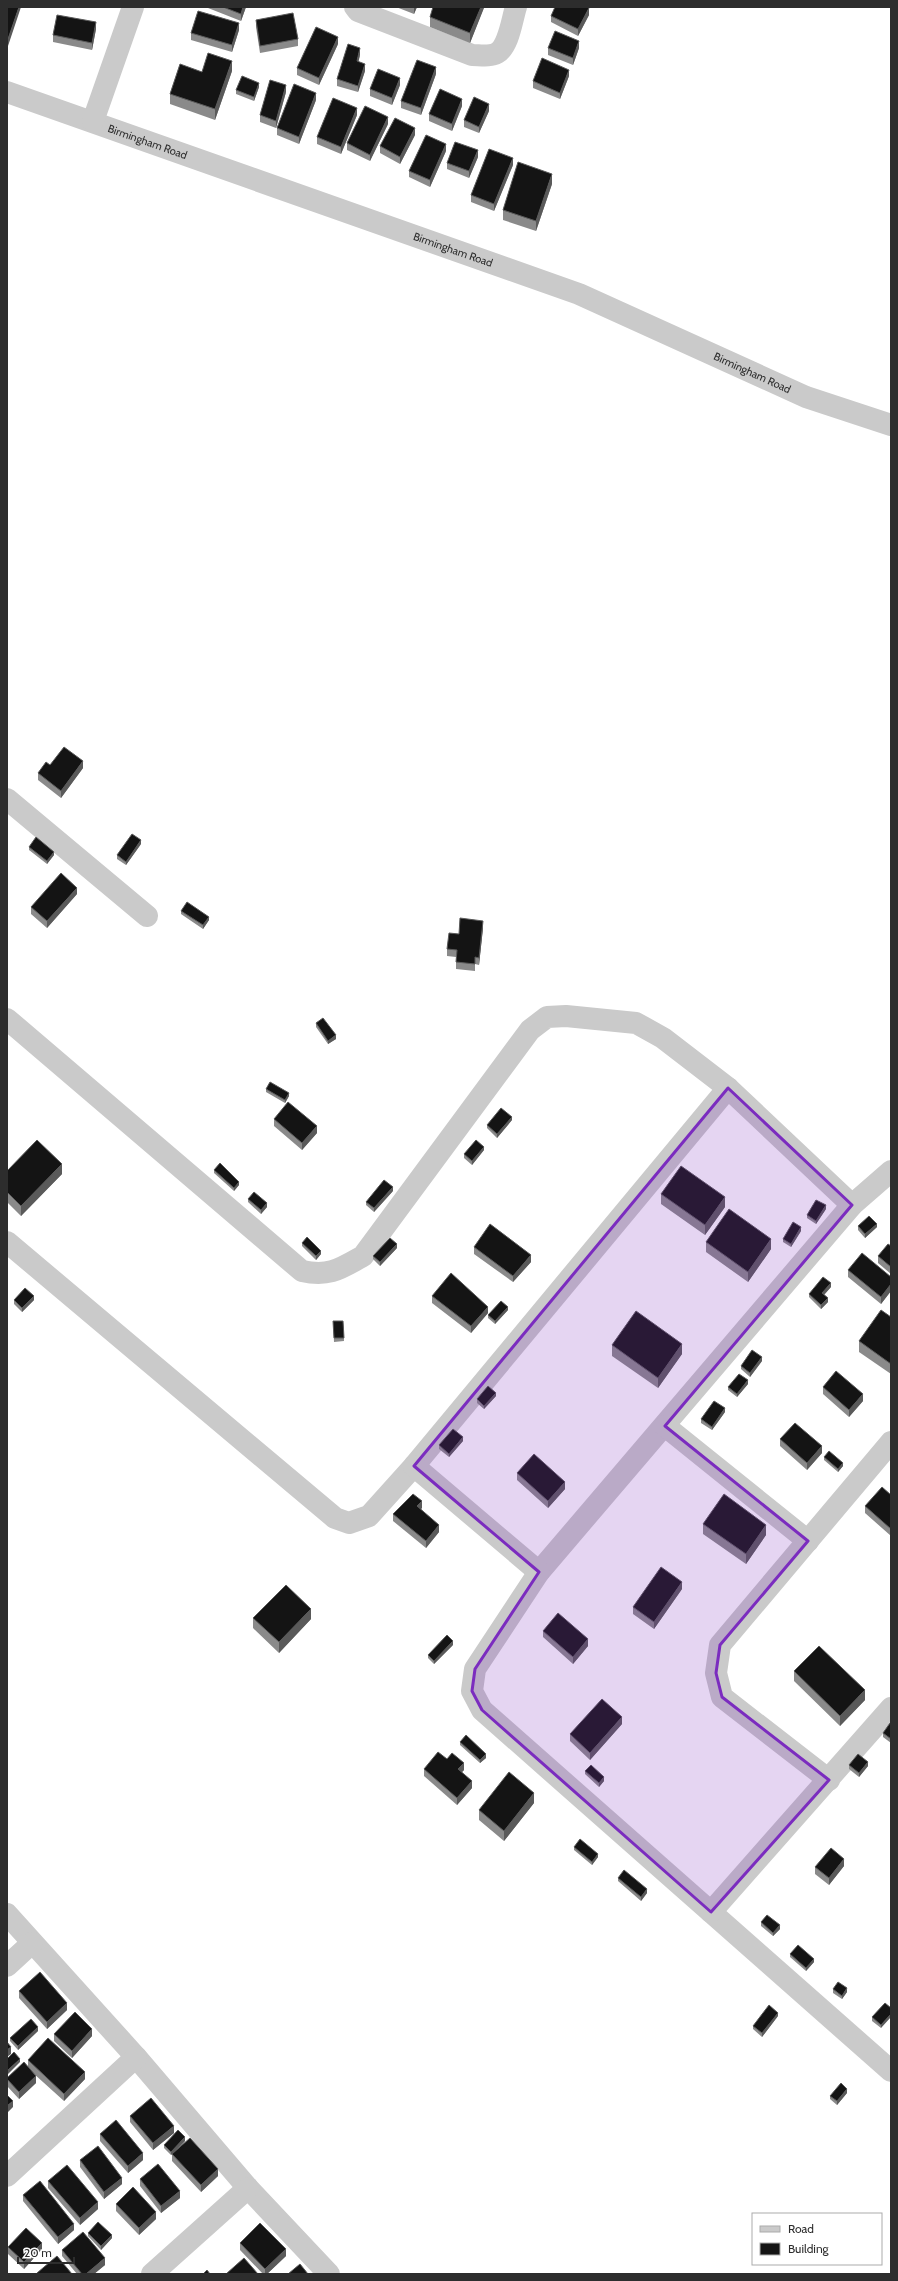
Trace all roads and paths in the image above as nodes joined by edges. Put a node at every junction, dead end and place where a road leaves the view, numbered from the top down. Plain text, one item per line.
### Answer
1 (133, 7) edge
2 (355, 7) edge
3 (516, 7) edge
4 (7, 92) edge
5 (93, 121) junction
6 (891, 425) edge
7 (7, 799) edge
8 (147, 916) dead end
9 (7, 1019) edge
10 (728, 1088) junction
11 (891, 1171) edge
12 (852, 1205) junction
13 (7, 1242) edge
14 (665, 1426) junction
15 (891, 1442) edge
16 (414, 1466) junction
17 (808, 1541) junction
18 (539, 1572) junction
19 (891, 1708) edge
20 (829, 1780) junction
21 (711, 1912) junction
22 (7, 1914) edge
23 (32, 1943) junction
24 (7, 1966) edge
25 (136, 2057) junction
26 (891, 2071) edge
27 (7, 2176) edge
28 (248, 2188) junction
29 (152, 2274) edge
30 (329, 2274) edge

1 - 5 street
2 - 3 street
4 - 5 street, Birmingham Road
5 - 6 street, Birmingham Road
7 - 8 street
9 - 10 street
10 - 12 street
10 - 16 street
11 - 12 street
12 - 14 street
13 - 16 street
14 - 17 street
14 - 18 street
15 - 17 street
16 - 18 street
17 - 20 street
18 - 21 street
19 - 20 street
20 - 21 street
21 - 26 street
22 - 23 street
23 - 24 street
23 - 25 street
25 - 27 street
25 - 28 street
28 - 29 street
28 - 30 street

